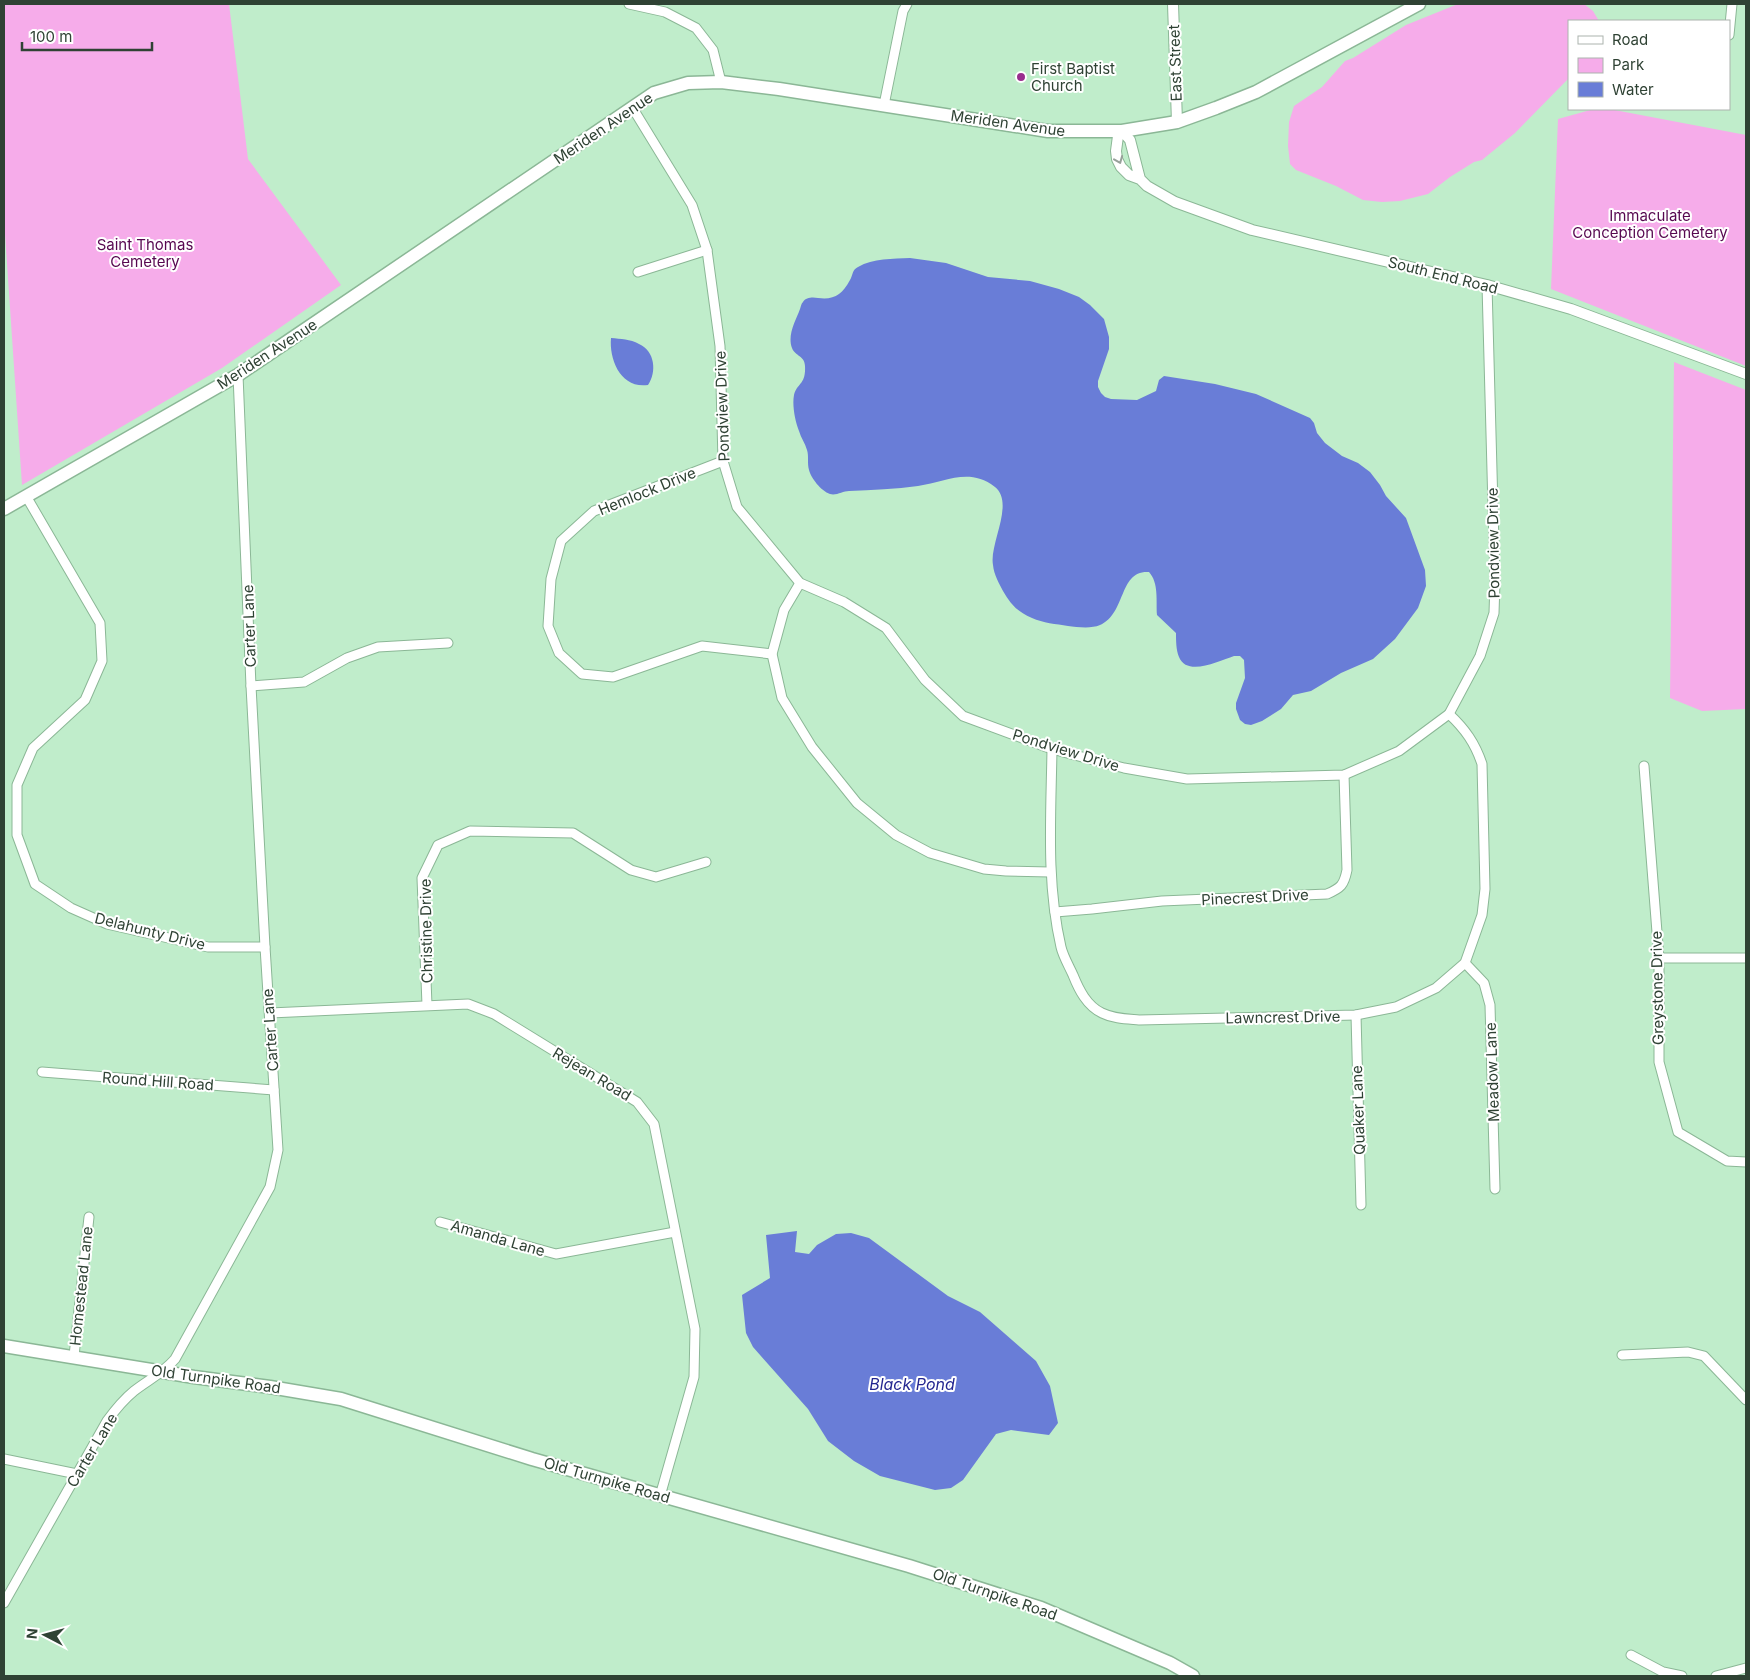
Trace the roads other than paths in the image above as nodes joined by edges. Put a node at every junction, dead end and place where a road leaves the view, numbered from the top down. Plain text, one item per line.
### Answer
1 (629, 4) edge
2 (908, 4) edge
3 (1173, 4) edge
4 (1419, 4) edge
5 (1732, 4) edge
6 (1730, 25) edge
7 (721, 82) junction
8 (884, 105) junction
9 (632, 107) junction
10 (1177, 122) junction
11 (1122, 131) junction
12 (1140, 179) junction
13 (707, 250) junction
14 (638, 272) dead end
15 (1487, 285) junction
16 (1746, 374) edge
17 (238, 375) junction
18 (723, 461) junction
19 (26, 496) junction
20 (4, 509) edge
21 (800, 583) junction
22 (448, 643) dead end
23 (772, 654) junction
24 (251, 686) junction
25 (1449, 714) junction
26 (1052, 749) junction
27 (1644, 766) dead end
28 (1344, 775) junction
29 (706, 862) dead end
30 (1050, 872) junction
31 (1055, 912) junction
32 (265, 947) junction
33 (1659, 958) junction
34 (1746, 958) edge
35 (1465, 964) junction
36 (427, 1005) junction
37 (270, 1013) junction
38 (1356, 1015) junction
39 (42, 1072) dead end
40 (274, 1090) junction
41 (1746, 1162) edge
42 (1495, 1189) dead end
43 (1361, 1205) dead end
44 (88, 1217) dead end
45 (440, 1222) dead end
46 (675, 1232) junction
47 (4, 1346) edge
48 (1622, 1355) dead end
49 (74, 1356) junction
50 (163, 1372) junction
51 (1746, 1400) edge
52 (4, 1459) edge
53 (77, 1474) junction
54 (660, 1496) junction
55 (4, 1603) edge
56 (1631, 1655) dead end
57 (1746, 1668) edge
58 (1193, 1676) edge
59 (1682, 1676) edge
60 (1716, 1676) edge

1 - 7 street
2 - 8 street
3 - 10 street, East Street
4 - 10 main road, Meriden Avenue
5 - 6 street
7 - 8 main road, Meriden Avenue
7 - 9 main road, Meriden Avenue
8 - 11 main road, Meriden Avenue
9 - 13 street, Pondview Drive
9 - 17 main road, Meriden Avenue
10 - 11 main road, Meriden Avenue
11 - 12 street
11 -> 12 street, South End Road
12 - 15 street, South End Road
13 - 14 street
13 - 18 street, Pondview Drive
15 - 16 street, South End Road
15 - 25 street, Pondview Drive
17 - 19 main road, Meriden Avenue
17 - 24 street, Carter Lane
18 - 21 street, Pondview Drive
18 - 23 street, Hemlock Drive
19 - 20 main road, Meriden Avenue
19 - 32 street, Delahunty Drive
21 - 23 street
21 - 26 street, Pondview Drive
22 - 24 street
23 - 30 street
24 - 32 street, Carter Lane
25 - 28 street, Pondview Drive
25 - 35 street
26 - 28 street, Pondview Drive
26 - 30 street, Lawncrest Drive
27 - 33 street, Greystone Drive
28 - 31 street, Pinecrest Drive
29 - 36 street, Christine Drive
30 - 31 street, Lawncrest Drive
31 - 38 street, Lawncrest Drive
32 - 37 street, Carter Lane
33 - 34 street
33 - 41 street, Greystone Drive
35 - 38 street, Lawncrest Drive
35 - 42 street, Meadow Lane
36 - 37 street, Rejean Road
36 - 46 street, Rejean Road
37 - 40 street, Carter Lane
38 - 43 street, Quaker Lane
39 - 40 street, Round Hill Road
40 - 50 street, Carter Lane
44 - 49 street, Homestead Lane
45 - 46 street, Amanda Lane
46 - 54 street, Rejean Road
47 - 49 main road, Old Turnpike Road
48 - 51 street
49 - 50 main road, Old Turnpike Road
50 - 53 street, Carter Lane
50 - 54 main road, Old Turnpike Road
52 - 53 street
53 - 55 street, Carter Lane
54 - 58 main road, Old Turnpike Road
56 - 59 street
57 - 60 street

